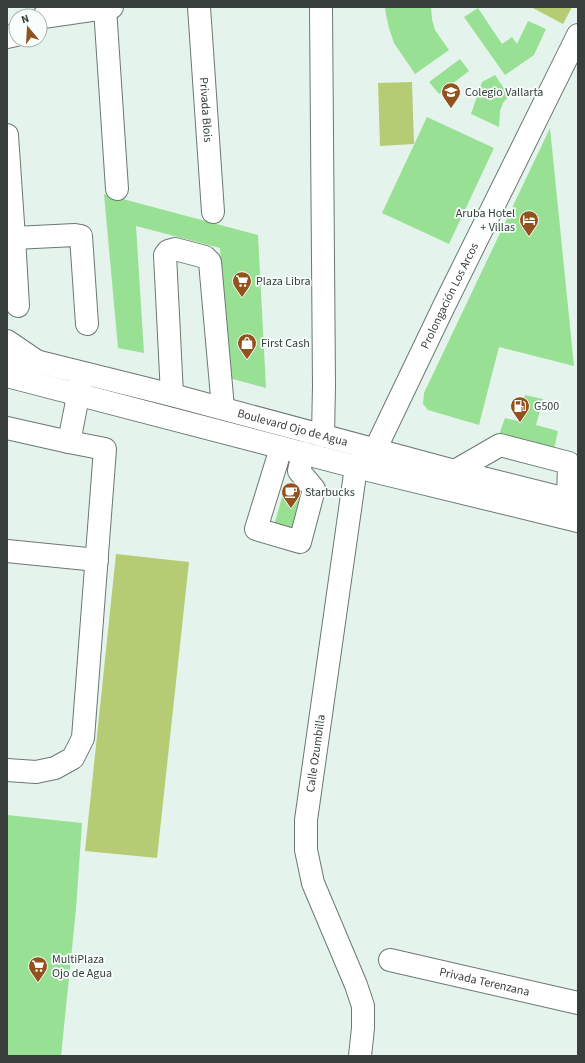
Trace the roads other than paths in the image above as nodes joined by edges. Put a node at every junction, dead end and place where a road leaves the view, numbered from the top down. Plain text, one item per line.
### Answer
1 (199, 7) edge
2 (321, 7) edge
3 (108, 8) edge
4 (48, 14) edge
5 (578, 35) edge
6 (7, 135) edge
7 (117, 189) dead end
8 (213, 212) dead end
9 (14, 238) junction
10 (18, 306) dead end
11 (87, 324) dead end
12 (7, 341) edge
13 (7, 354) edge
14 (39, 363) junction
15 (7, 376) edge
16 (80, 384) junction
17 (172, 395) junction
18 (223, 408) junction
19 (7, 428) edge
20 (323, 436) junction
21 (68, 442) junction
22 (281, 448) junction
23 (375, 450) junction
24 (303, 453) junction
25 (356, 467) junction
26 (455, 471) junction
27 (572, 510) edge
28 (7, 551) edge
29 (97, 560) junction
30 (7, 770) edge
31 (390, 960) dead end
32 (578, 1003) edge
33 (360, 1056) edge

1 - 8 street, Privada Blois
2 - 20 street
3 - 4 street
3 - 7 street
5 - 23 street, Prolongación Los Arcos
6 - 9 street
9 - 10 street
9 - 11 street
12 - 14 street
13 - 14 street, Boulevard Ojo de Agua
14 - 16 street, Boulevard Ojo de Agua
15 - 16 street, Boulevard Ojo de Agua
16 - 17 street, Boulevard Ojo de Agua
16 - 21 street
16 - 22 street, Boulevard Ojo de Agua
17 - 18 street, Boulevard Ojo de Agua
17 - 18 street
18 - 20 street, Boulevard Ojo de Agua
19 - 21 street
20 - 23 street, Boulevard Ojo de Agua
21 - 29 street
22 - 24 street, Boulevard Ojo de Agua
22 - 24 street
23 - 25 street
23 - 26 street, Boulevard Ojo de Agua
24 - 25 street, Boulevard Ojo de Agua
25 - 27 street, Boulevard Ojo de Agua
25 - 33 street, Calle Ozumbilla
26 - 27 street, Boulevard Ojo de Agua
26 - 27 street
28 - 29 street
29 - 30 street
31 - 32 street, Privada Terenzana

